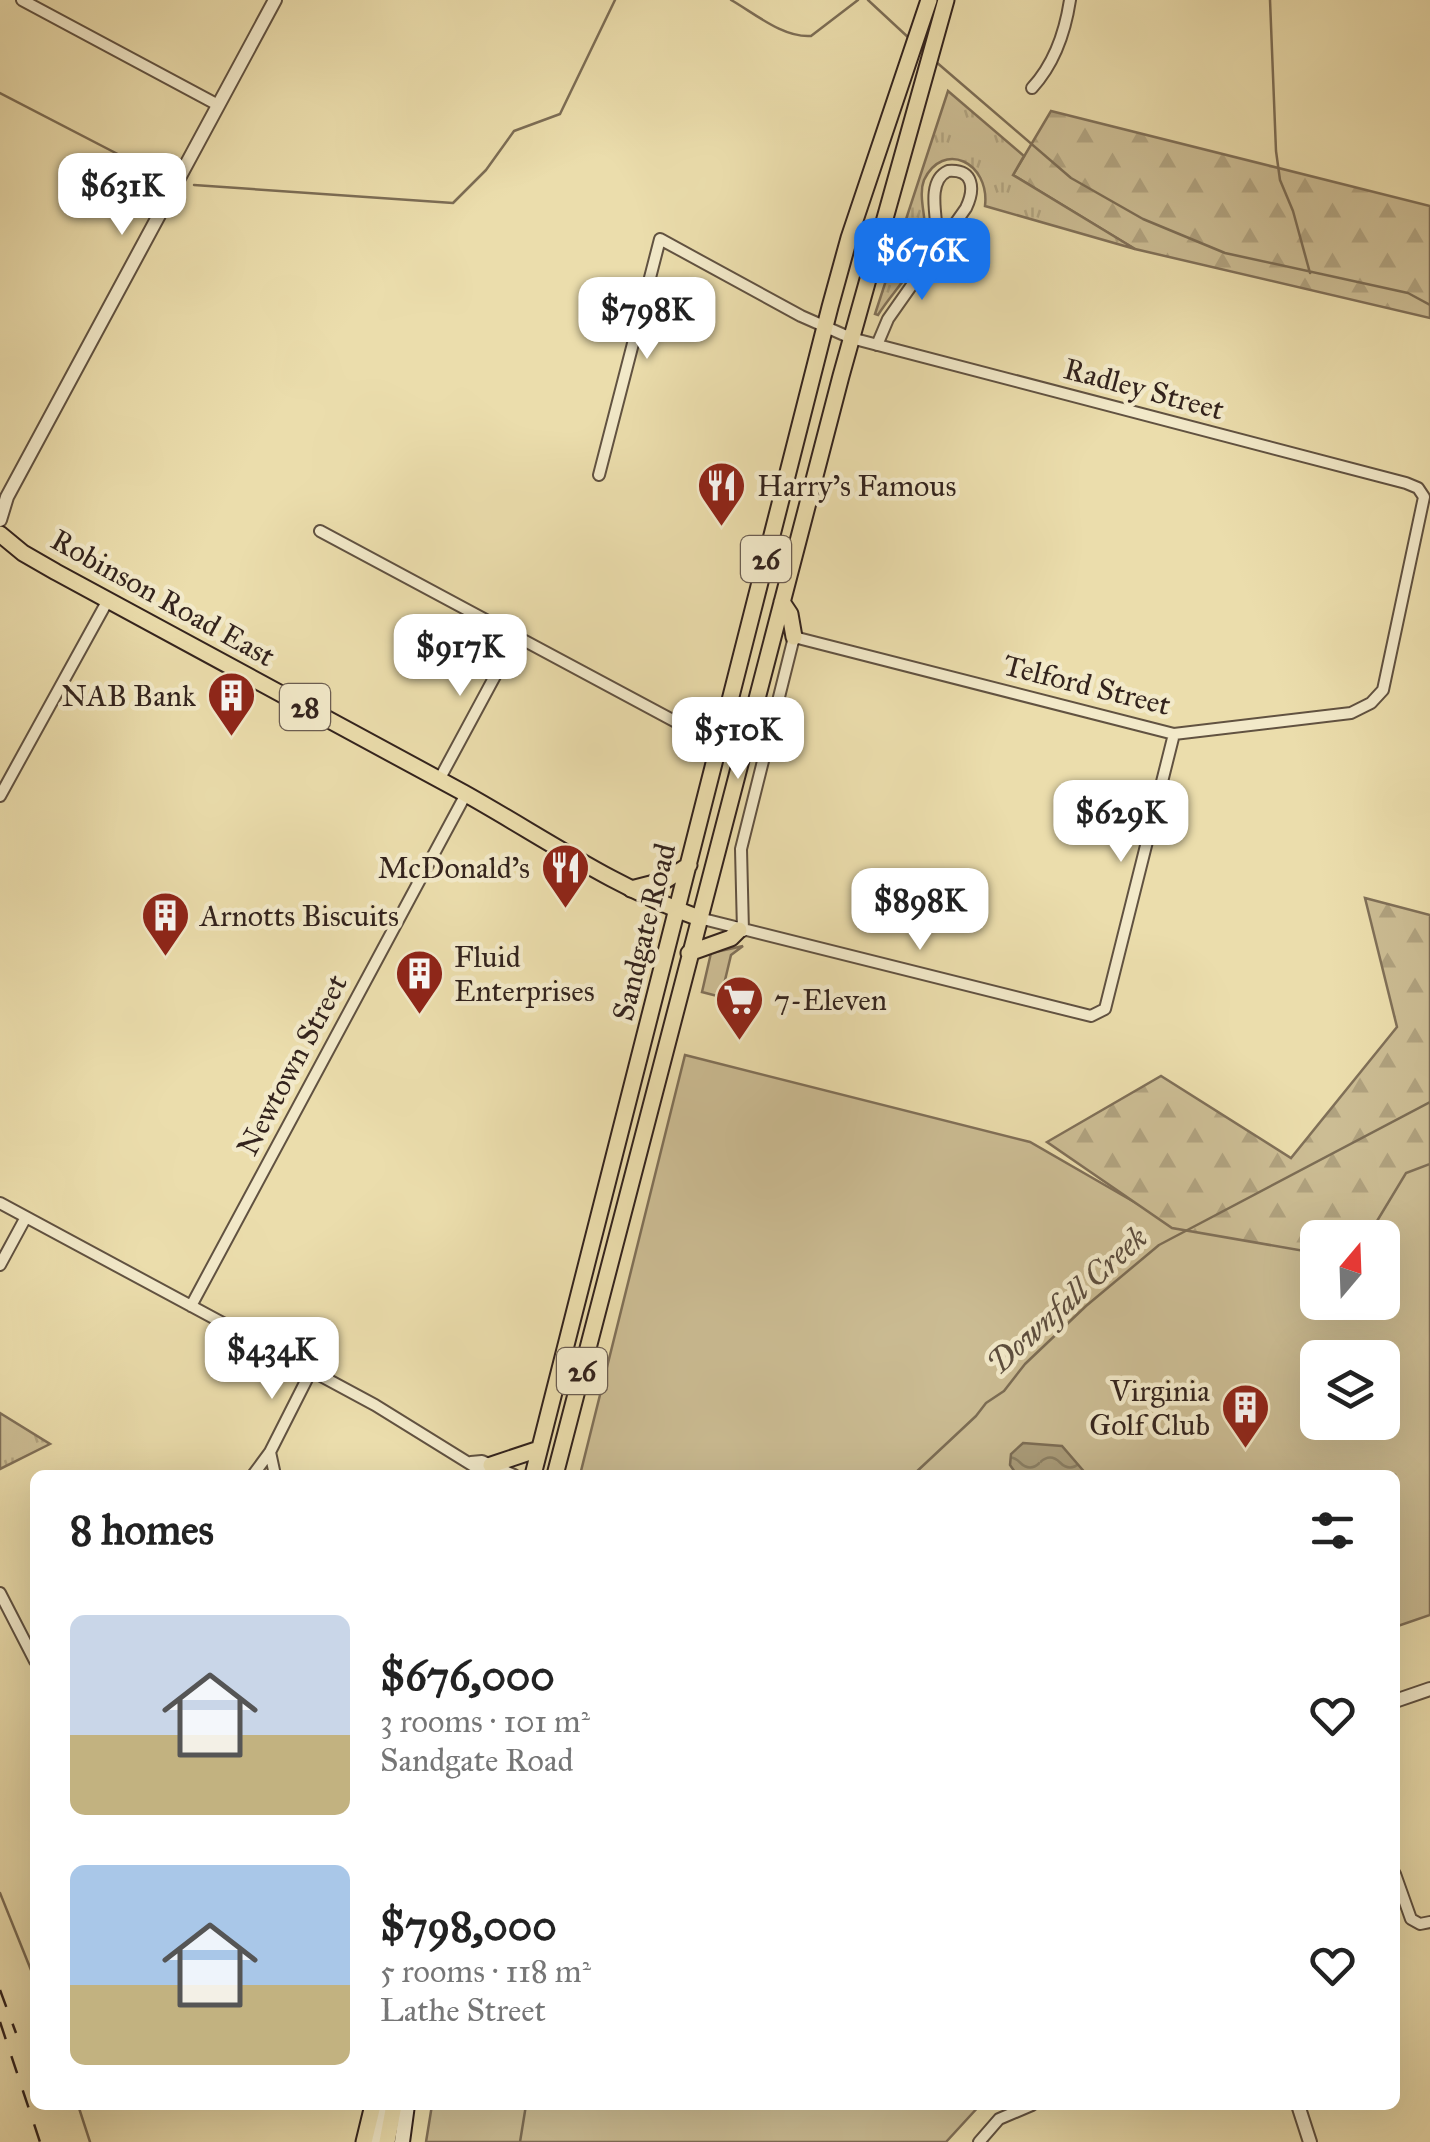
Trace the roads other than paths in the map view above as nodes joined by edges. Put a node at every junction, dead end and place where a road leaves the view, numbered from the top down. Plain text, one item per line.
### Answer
1 (22, 0) edge
2 (275, 0) edge
3 (929, 0) edge
4 (946, 0) edge
5 (1070, 0) edge
6 (1032, 88) dead end
7 (218, 106) junction
8 (938, 247) junction
9 (825, 327) junction
10 (851, 338) junction
11 (877, 346) junction
12 (598, 474) dead end
13 (3, 499) edge
14 (0, 520) edge
15 (320, 531) dead end
16 (0, 534) edge
17 (0, 548) edge
18 (23, 553) junction
19 (108, 600) junction
20 (782, 602) junction
21 (794, 636) junction
22 (516, 637) junction
23 (1371, 703) joint
24 (728, 715) junction
25 (678, 724) junction
26 (1174, 734) junction
27 (716, 759) junction
28 (439, 780) junction
29 (466, 794) junction
30 (0, 796) edge
31 (689, 865) junction
32 (631, 889) junction
33 (677, 910) junction
34 (698, 918) junction
35 (741, 930) junction
36 (689, 953) junction
37 (0, 1203) edge
38 (26, 1217) junction
39 (0, 1265) edge
40 (190, 1306) junction
41 (311, 1370) junction
42 (539, 1449) junction
43 (270, 1452) junction
44 (257, 1470) edge
45 (274, 1470) edge
46 (489, 1470) edge
47 (534, 1470) edge
48 (556, 1470) edge
49 (0, 1593) edge
50 (30, 1651) edge
51 (1430, 1689) edge
52 (1400, 1699) edge
53 (1400, 1890) edge
54 (1430, 1922) edge
55 (372, 2110) edge
56 (381, 2110) edge
57 (393, 2110) edge
58 (406, 2110) edge
59 (1020, 2110) edge
60 (1300, 2110) edge
61 (364, 2142) edge
62 (375, 2142) edge
63 (387, 2142) edge
64 (402, 2142) edge
65 (979, 2142) edge
66 (1310, 2142) edge

1 - 7 street
2 - 7 street
3 - 9 main road, Sandgate Road / 26
4 - 10 main road, Sandgate Road / 26
5 - 6 street
7 - 13 street
8 - 8 street
8 - 11 street
9 - 10 street, Radley Street
9 - 12 street, Radley Street
9 - 24 main road, Sandgate Road / 26
10 - 11 street, Radley Street
10 - 20 main road, Sandgate Road / 26
11 - 23 street, Radley Street
13 - 14 street
15 - 22 street
16 - 18 main road, Robinson Road East / 28
17 - 18 main road, Robinson Road East / 28
18 - 19 main road, Robinson Road East / 28
19 - 28 main road, Robinson Road East / 28
19 - 30 street
20 - 21 main road
20 - 34 main road, Sandgate Road / 26
21 - 26 street, Telford Street
21 - 35 street
22 - 25 street
22 - 28 street
23 - 26 street, Telford Street
24 - 25 street
24 - 27 main road, Sandgate Road / 26
25 - 27 street
26 - 35 street
27 - 31 main road, Sandgate Road / 26
28 - 29 main road, Robinson Road East / 28
29 - 32 main road, Robinson Road East / 28
29 - 40 street, Newtown Street
31 - 32 main road
31 - 33 main road, Sandgate Road / 26
32 - 33 main road, Robinson Road East / 28
33 - 34 main road, Robinson Road East / 28
33 - 42 main road, Sandgate Road / 26
34 - 35 street
34 - 36 main road, Sandgate Road / 26
35 - 36 main road
36 - 48 main road, Sandgate Road / 26
37 - 38 street
38 - 39 street
38 - 40 street
40 - 41 street
41 - 43 street
41 - 46 street
42 - 46 main road
42 - 47 main road, Sandgate Road / 26
43 - 44 street
43 - 45 street
49 - 50 street
51 - 52 street
53 - 54 street
55 - 61 main road
56 - 62 main road
57 - 63 main road
58 - 64 main road
59 - 65 street
60 - 66 street

